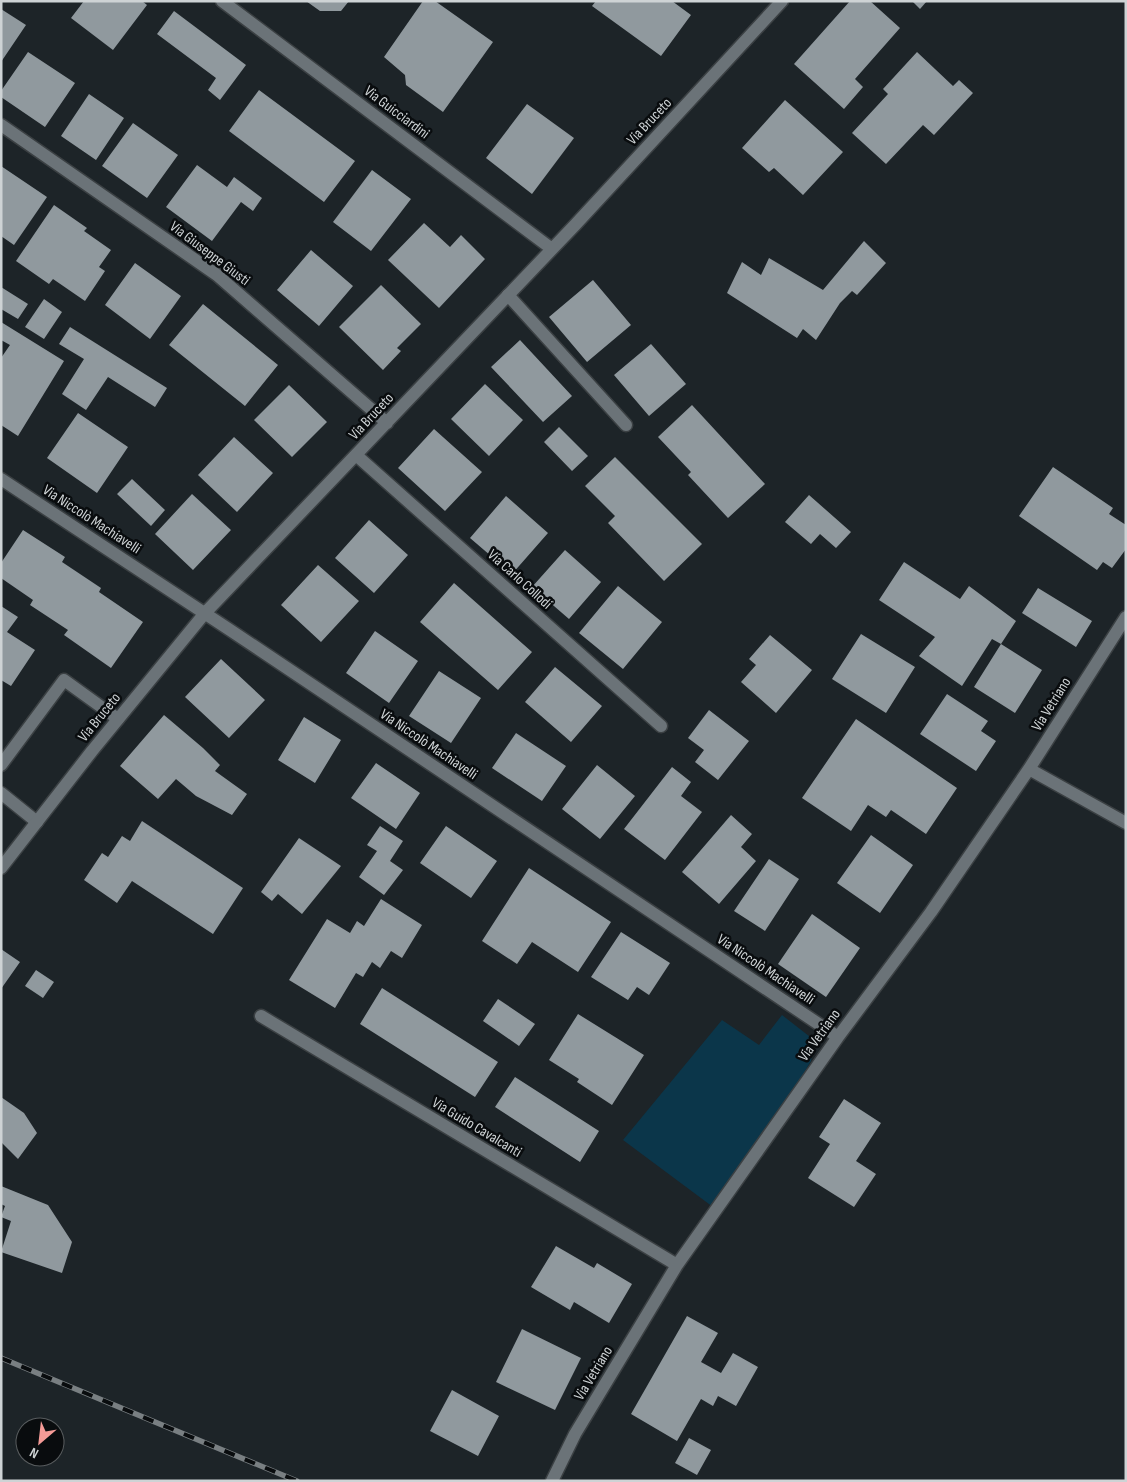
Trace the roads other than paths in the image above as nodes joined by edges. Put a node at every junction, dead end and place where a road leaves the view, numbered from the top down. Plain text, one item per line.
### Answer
1 (222, 1) edge
2 (782, 1) edge
3 (1, 126) edge
4 (552, 250) junction
5 (508, 295) junction
6 (387, 423) junction
7 (626, 425) dead end
8 (356, 456) junction
9 (1, 479) edge
10 (206, 614) junction
11 (1126, 617) edge
12 (118, 719) junction
13 (661, 726) dead end
14 (1, 764) edge
15 (1029, 769) junction
16 (1, 793) edge
17 (37, 822) junction
18 (1126, 822) edge
19 (1, 868) edge
20 (261, 1016) dead end
21 (838, 1036) junction
22 (677, 1266) junction
23 (552, 1481) edge

1 - 4 street, Via Guicciardini
2 - 4 street, Via Bruceto
3 - 6 street, Via Giuseppe Giusti
4 - 5 street, Via Bruceto
5 - 6 street, Via Bruceto
5 - 7 street
6 - 8 street, Via Bruceto
8 - 10 street, Via Bruceto
8 - 13 street, Via Carlo Collodi
9 - 10 street, Via Niccolò Machiavelli
10 - 12 street, Via Bruceto
10 - 21 street, Via Niccolò Machiavelli
11 - 15 street, Via Vetriano
12 - 14 street
12 - 17 street, Via Bruceto
15 - 18 street
15 - 21 street, Via Vetriano
16 - 17 street
17 - 19 street, Via Bruceto
20 - 22 street, Via Guido Cavalcanti
21 - 22 street, Via Vetriano
22 - 23 street, Via Vetriano

